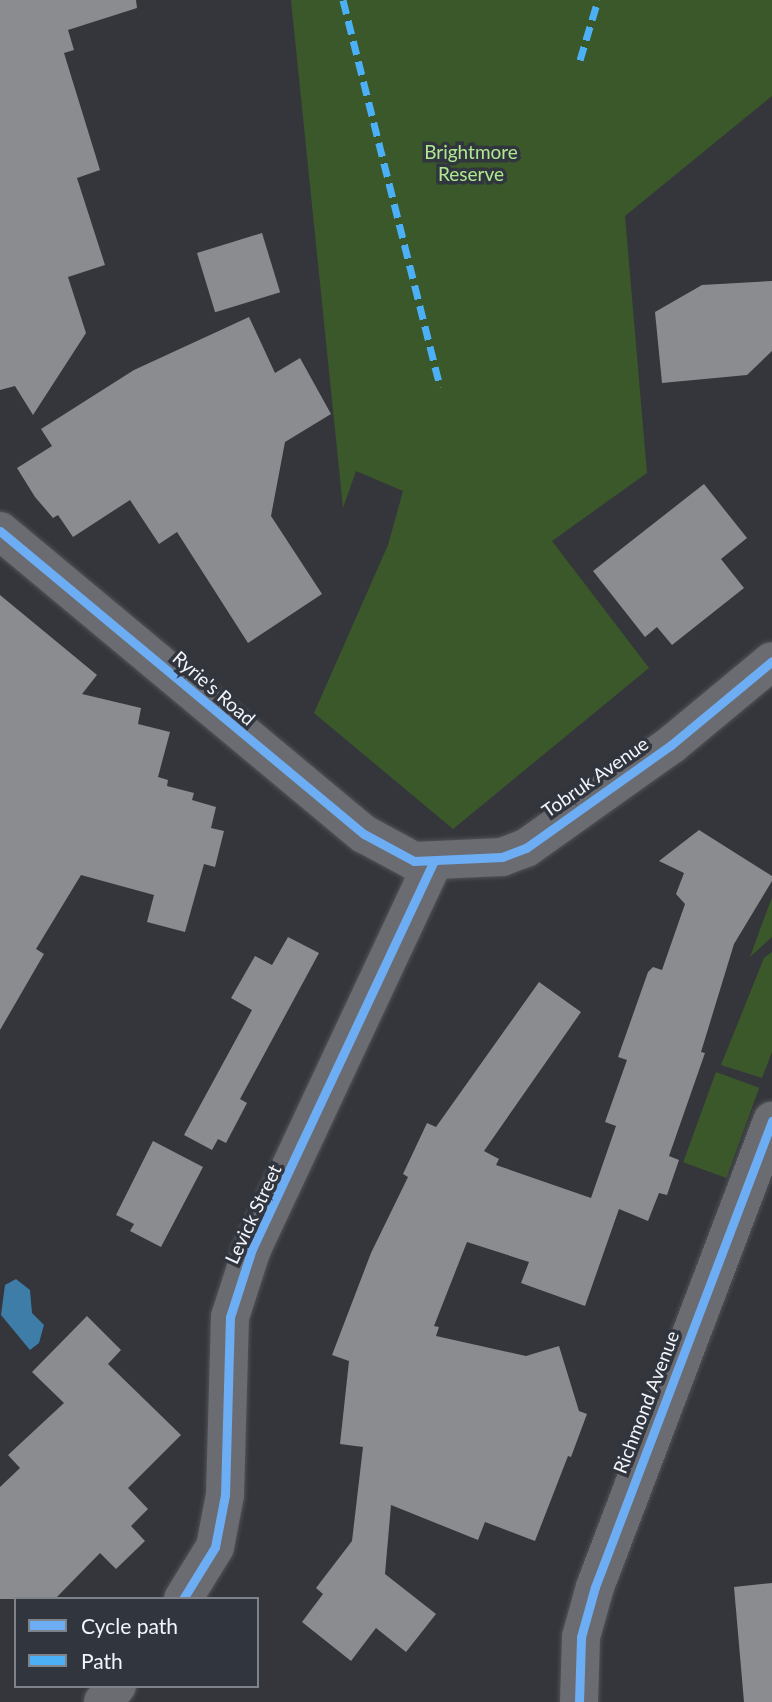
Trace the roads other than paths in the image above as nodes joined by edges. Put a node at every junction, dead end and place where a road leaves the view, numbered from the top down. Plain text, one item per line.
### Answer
1 (0, 531) edge
2 (772, 661) edge
3 (423, 861) junction
4 (772, 1120) edge
5 (184, 1597) edge
6 (115, 1688) edge
7 (103, 1702) edge
8 (579, 1702) edge

1 - 3 street, Ryrie's Road
2 - 3 street, Tobruk Avenue
3 - 5 street, Levick Street
4 - 8 street, Richmond Avenue
6 - 7 street

